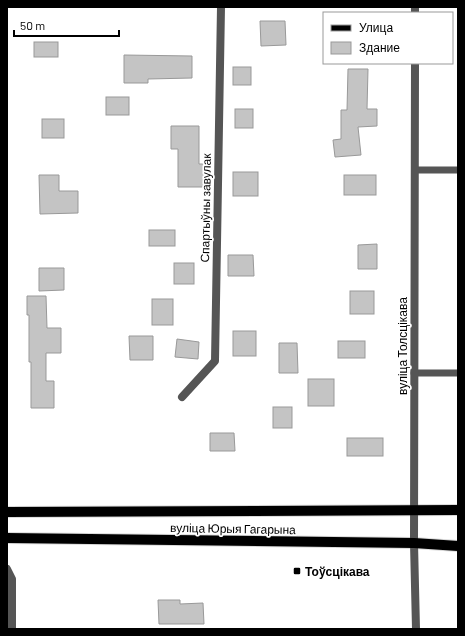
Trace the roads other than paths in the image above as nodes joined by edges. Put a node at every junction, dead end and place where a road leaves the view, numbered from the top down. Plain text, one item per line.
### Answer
1 (221, 7) edge
2 (415, 64) edge
3 (415, 170) junction
4 (458, 170) edge
5 (414, 373) junction
6 (458, 373) edge
7 (182, 397) dead end
8 (414, 509) junction
9 (458, 510) edge
10 (7, 512) edge
11 (7, 538) edge
12 (414, 543) junction
13 (458, 546) edge
14 (7, 569) edge
15 (12, 629) edge
16 (416, 629) edge

1 - 7 street, Спартыўны завулак
2 - 3 street, вуліца Толсцікава
3 - 4 lane
3 - 5 street, вуліца Толсцікава
5 - 6 lane
5 - 8 street, вуліца Толсцікава
8 - 9 main road, вуліца Юрыя Гагарына
8 - 10 main road, вуліца Юрыя Гагарына
8 - 12 street, вуліца Толсцікава
11 - 12 main road, вуліца Юрыя Гагарына
12 - 13 main road, вуліца Юрыя Гагарына
12 - 16 street, вуліца Толсцікава
14 - 15 street

